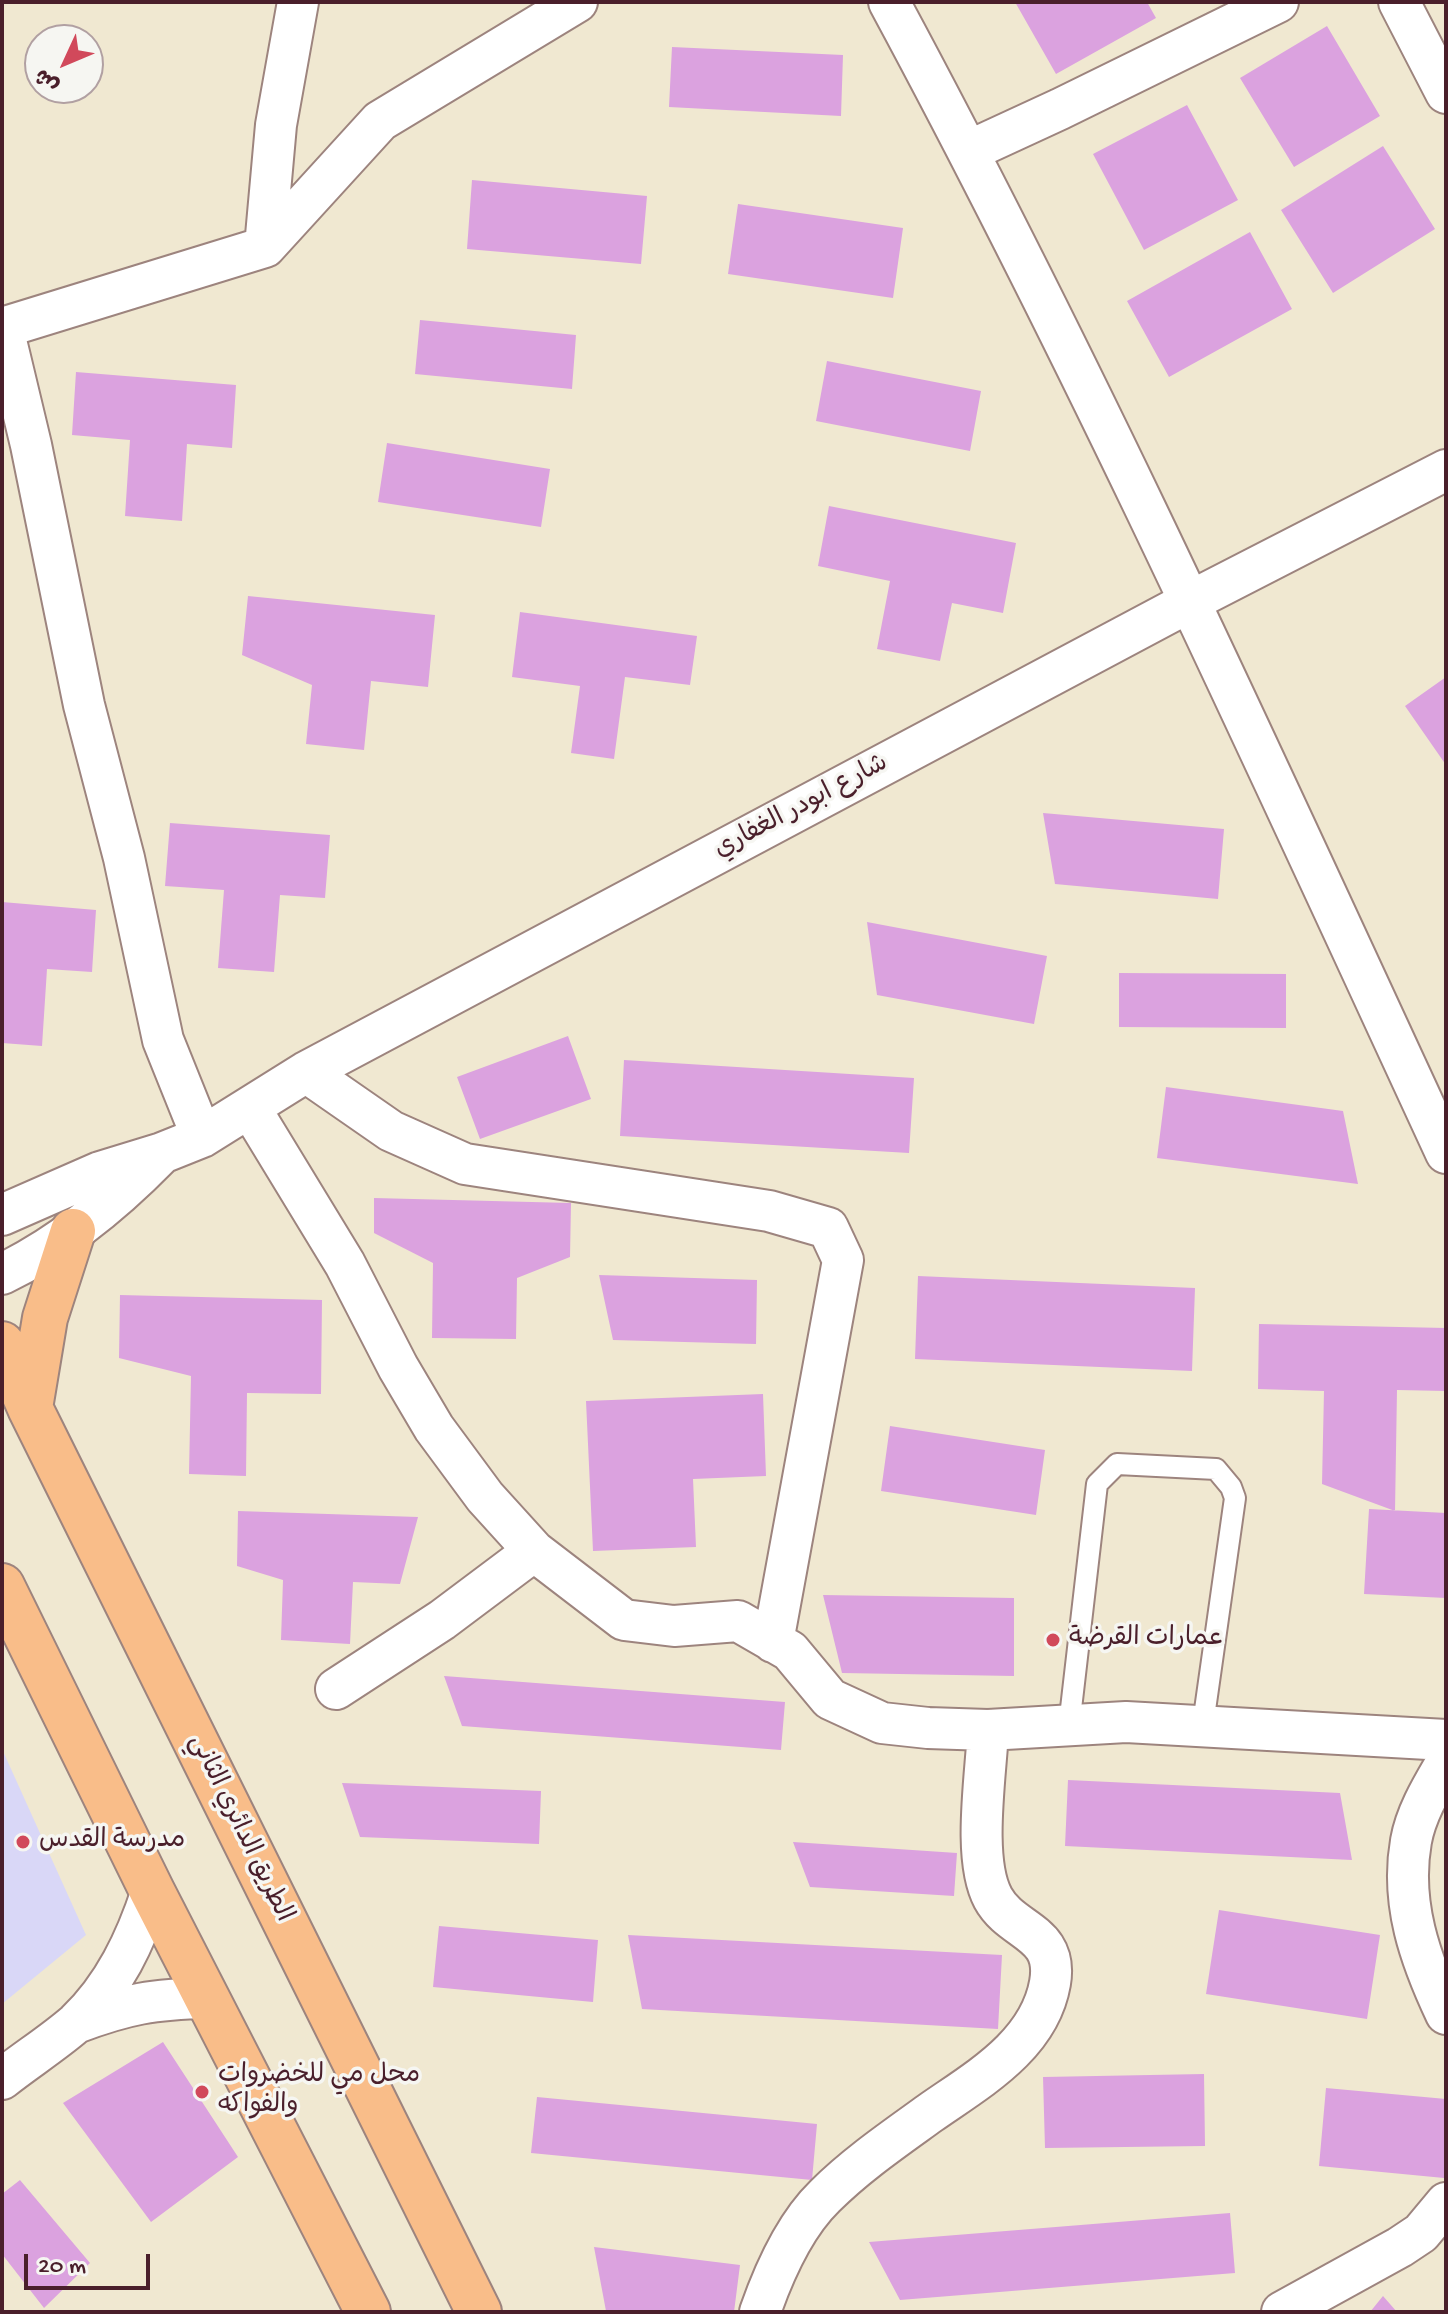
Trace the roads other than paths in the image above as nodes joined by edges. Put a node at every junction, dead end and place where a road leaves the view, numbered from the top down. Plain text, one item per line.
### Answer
1 (298, 2) edge
2 (577, 2) edge
3 (889, 2) edge
4 (1278, 2) edge
5 (1399, 2) edge
6 (1446, 93) edge
7 (969, 151) junction
8 (265, 247) junction
9 (3, 328) edge
10 (1446, 470) edge
11 (1191, 601) junction
12 (306, 1072) junction
13 (250, 1108) junction
14 (202, 1137) junction
15 (162, 1153) junction
16 (1446, 1153) edge
17 (2, 1215) edge
18 (73, 1231) junction
19 (2, 1274) edge
20 (2, 1344) edge
21 (30, 1408) junction
22 (534, 1551) junction
23 (2, 1586) edge
24 (773, 1642) junction
25 (336, 1689) dead end
26 (1203, 1724) junction
27 (1069, 1726) junction
28 (988, 1730) junction
29 (1446, 1740) edge
30 (1446, 1763) edge
31 (152, 1891) junction
32 (208, 1998) junction
33 (1446, 2014) edge
34 (76, 2023) junction
35 (2, 2079) edge
36 (1446, 2203) edge
37 (368, 2312) edge
38 (479, 2312) edge
39 (760, 2312) edge
40 (1282, 2312) edge

1 - 8 street
2 - 8 street
3 - 7 street
4 - 7 street
5 - 6 street
7 - 11 street
8 - 9 street
9 - 14 street
10 - 11 street, شارع ابودر الغفاري
11 - 12 street, شارع ابودر الغفاري
11 - 16 street
12 - 13 street, شارع ابودر الغفاري
12 - 24 street
13 - 14 street, شارع ابودر الغفاري
13 - 22 street
14 - 15 street, شارع ابودر الغفاري
15 - 17 street, شارع ابودر الغفاري
15 - 18 street, شارع ابودر الغفاري
18 - 19 street, شارع ابودر الغفاري
18 - 21 main road
20 - 21 main road, الطريق الدائري الثاني
21 - 38 main road, الطريق الدائري الثاني
22 - 24 street
22 - 25 street
23 - 31 main road
24 - 28 street
26 - 27 street
26 - 27 lane
26 - 29 street
27 - 28 street
28 - 39 street
30 - 33 street
31 - 32 main road
31 - 34 street
32 - 34 street
32 - 37 main road
34 - 35 street
36 - 40 street

